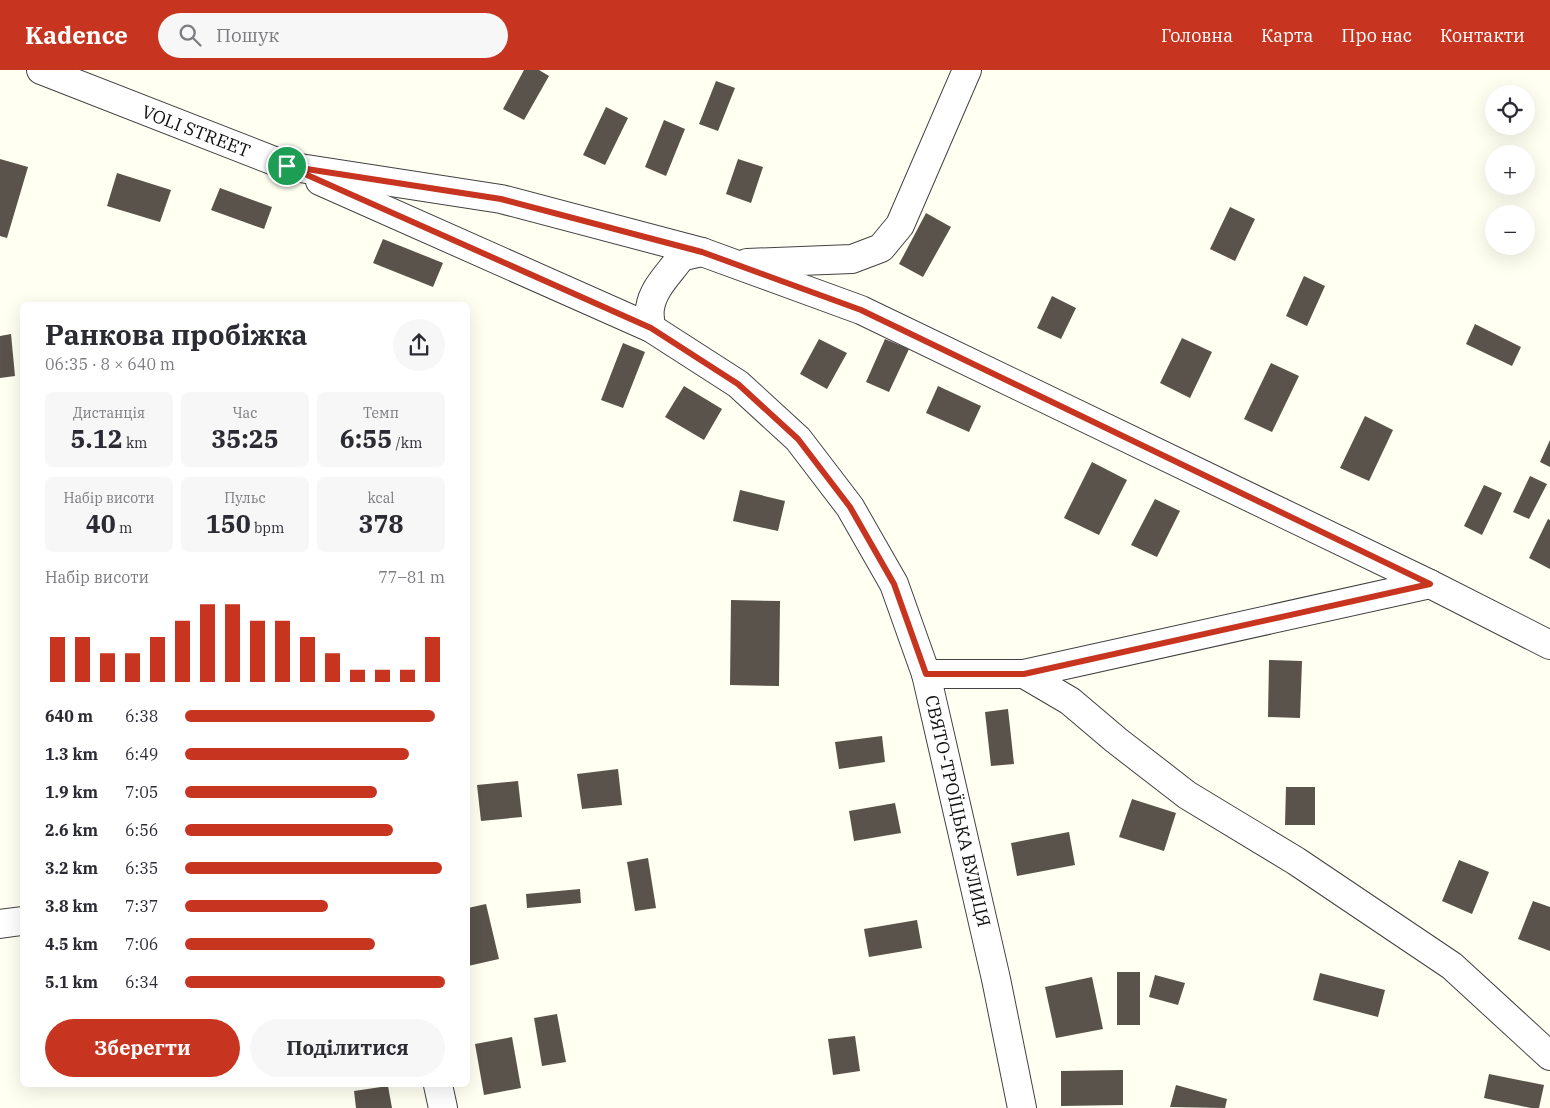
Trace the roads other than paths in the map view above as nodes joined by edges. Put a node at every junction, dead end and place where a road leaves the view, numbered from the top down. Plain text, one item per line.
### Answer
1 (41, 70) edge
2 (967, 70) edge
3 (287, 166) junction
4 (702, 252) junction
5 (733, 264) junction
6 (651, 328) junction
7 (1430, 584) junction
8 (1550, 628) edge
9 (1523, 631) junction
10 (1550, 645) edge
11 (926, 674) junction
12 (1024, 674) junction
13 (20, 921) edge
14 (0, 924) edge
15 (1550, 1056) edge
16 (438, 1087) edge
17 (443, 1108) edge
18 (1022, 1108) edge

1 - 3 street, VOLI STREET
2 - 5 street
3 - 4 street, VOLI STREET
3 - 6 street, СВЯТО-ТРОЇЦЬКА ВУЛИЦЯ
4 - 5 street, VOLI STREET
4 - 6 street
5 - 7 street, VOLI STREET
6 - 11 street, СВЯТО-ТРОЇЦЬКА ВУЛИЦЯ
7 - 9 street, VOLI STREET
7 - 12 street
8 - 9 street
9 - 10 street, VOLI STREET
11 - 12 street
11 - 18 street, СВЯТО-ТРОЇЦЬКА ВУЛИЦЯ
12 - 15 street
13 - 14 street
16 - 17 street

